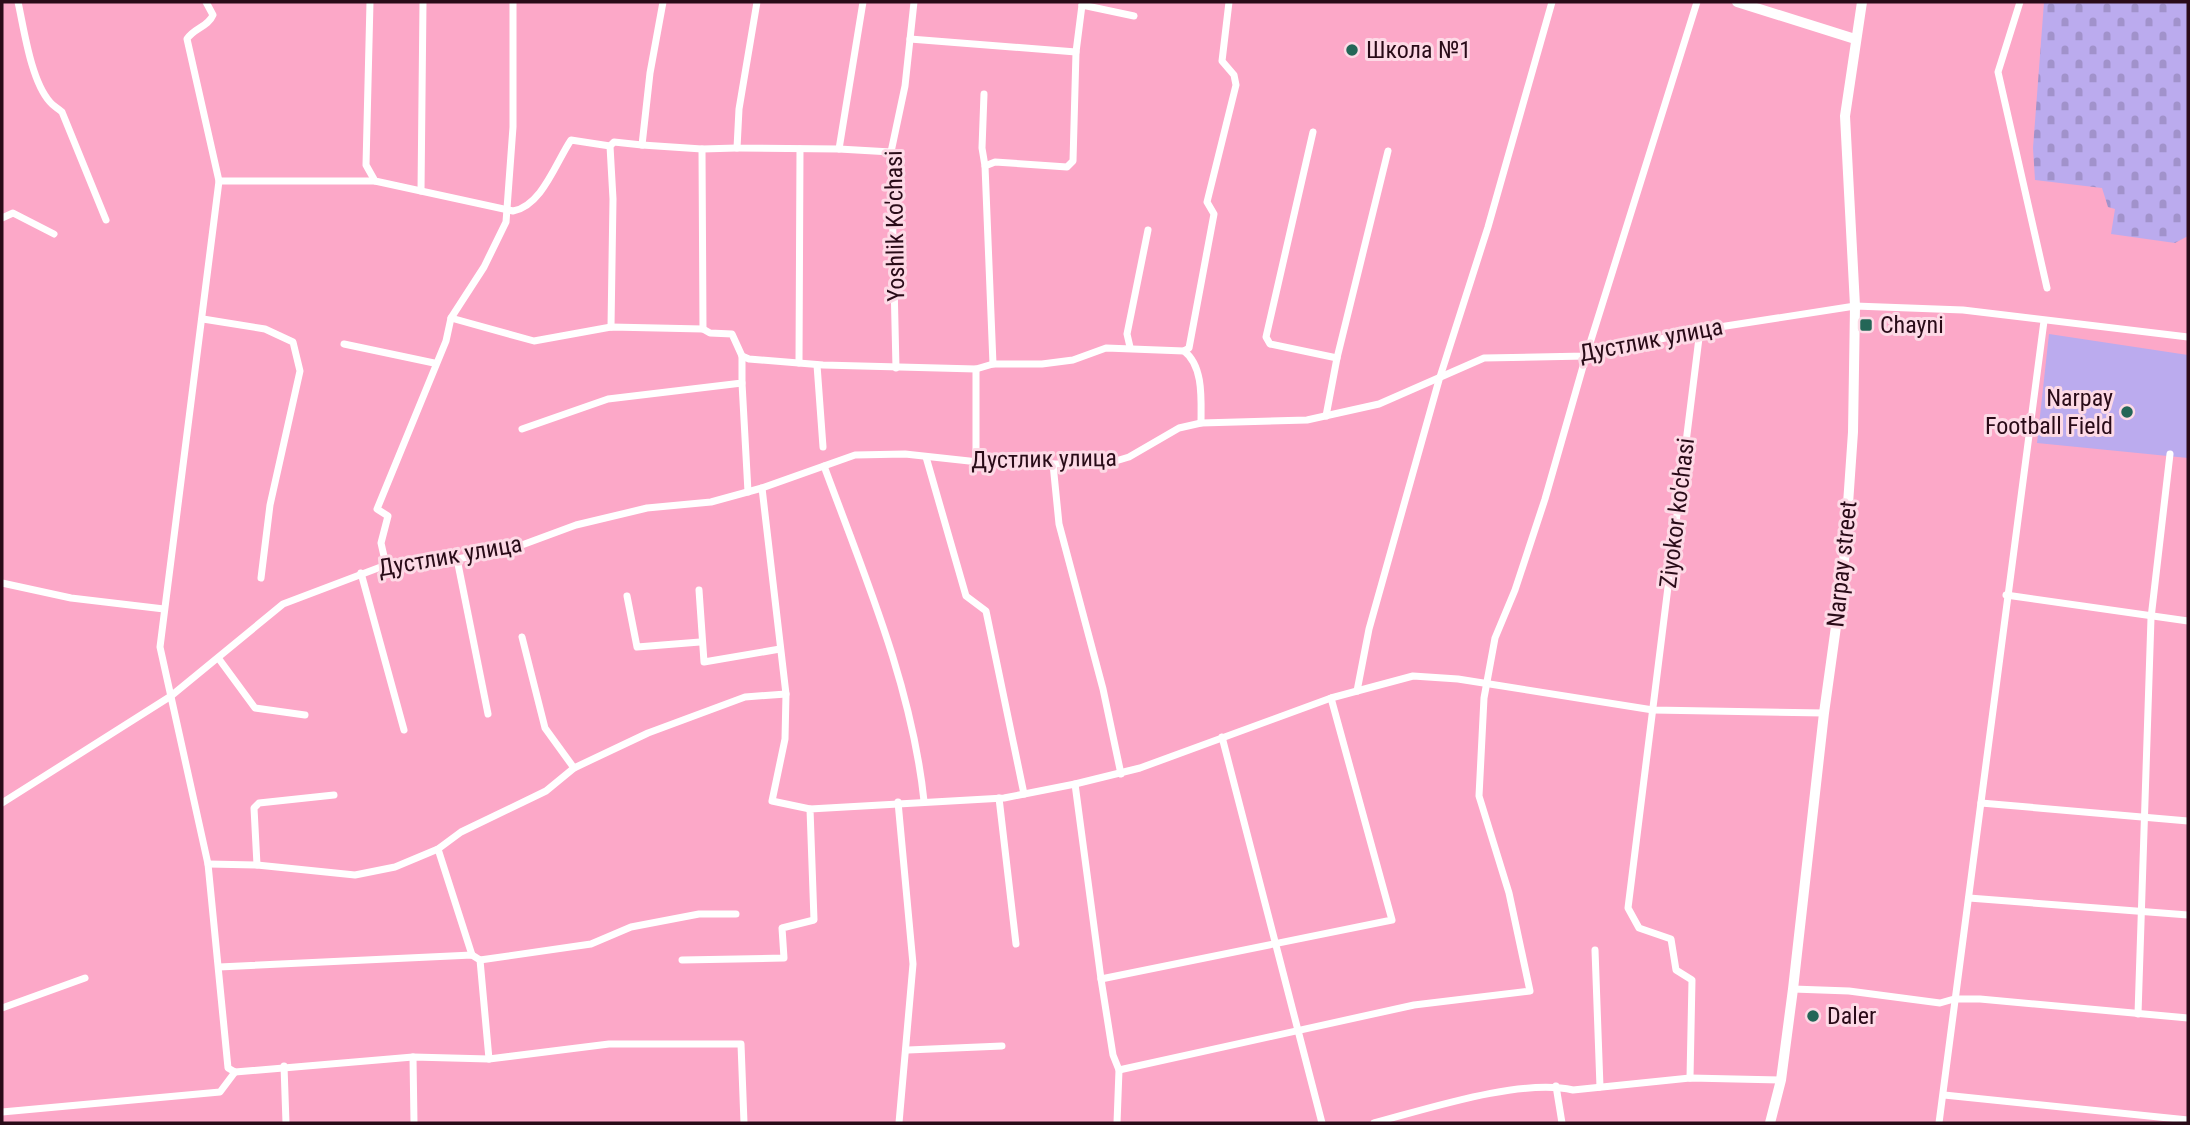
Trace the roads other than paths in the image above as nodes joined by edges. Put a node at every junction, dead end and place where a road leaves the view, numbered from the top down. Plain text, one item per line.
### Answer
1 (18, 2) edge
2 (206, 2) edge
3 (370, 2) edge
4 (423, 2) edge
5 (513, 2) edge
6 (663, 2) edge
7 (757, 2) edge
8 (863, 2) edge
9 (914, 2) edge
10 (1229, 2) edge
11 (1552, 2) edge
12 (1697, 2) edge
13 (1737, 2) edge
14 (1862, 2) edge
15 (2020, 2) edge
16 (1083, 4) edge
17 (1134, 16) dead end
18 (910, 39) junction
19 (1855, 39) junction
20 (1076, 52) junction
21 (984, 94) dead end
22 (1313, 132) dead end
23 (642, 145) junction
24 (610, 146) junction
25 (737, 148) junction
26 (702, 149) junction
27 (800, 149) junction
28 (839, 149) junction
29 (1388, 151) dead end
30 (891, 152) junction
31 (985, 166) junction
32 (219, 181) junction
33 (375, 181) junction
34 (421, 191) junction
35 (508, 209) junction
36 (2, 218) edge
37 (106, 220) dead end
38 (1148, 230) dead end
39 (54, 234) dead end
40 (2047, 288) dead end
41 (1856, 306) junction
42 (451, 318) junction
43 (203, 319) junction
44 (2044, 321) junction
45 (611, 327) junction
46 (703, 328) junction
47 (1700, 330) junction
48 (2188, 337) edge
49 (344, 344) dead end
50 (1130, 347) junction
51 (1184, 352) junction
52 (742, 356) junction
53 (1586, 356) junction
54 (1336, 358) junction
55 (434, 363) junction
56 (799, 363) junction
57 (993, 364) junction
58 (817, 365) junction
59 (896, 368) junction
60 (976, 369) junction
61 (1439, 380) junction
62 (741, 383) junction
63 (1326, 416) junction
64 (1201, 423) junction
65 (522, 429) dead end
66 (822, 447) dead end
67 (2169, 454) dead end
68 (926, 457) junction
69 (976, 463) junction
70 (1053, 464) junction
71 (824, 466) junction
72 (762, 488) junction
73 (748, 492) junction
74 (457, 559) junction
75 (386, 565) junction
76 (361, 573) junction
77 (261, 578) dead end
78 (2, 583) edge
79 (699, 590) dead end
80 (627, 596) dead end
81 (2006, 596) junction
82 (164, 609) junction
83 (2151, 618) junction
84 (2188, 621) edge
85 (523, 637) dead end
86 (700, 642) junction
87 (780, 649) junction
88 (219, 659) junction
89 (1486, 684) junction
90 (1357, 691) junction
91 (786, 694) junction
92 (172, 696) junction
93 (1331, 698) junction
94 (1653, 710) junction
95 (1824, 713) junction
96 (488, 714) dead end
97 (305, 715) dead end
98 (404, 730) dead end
99 (1222, 737) junction
100 (575, 768) junction
101 (1121, 774) junction
102 (1075, 784) junction
103 (1024, 794) junction
104 (334, 795) dead end
105 (999, 798) junction
106 (924, 801) junction
107 (898, 802) junction
108 (2, 803) edge
109 (1981, 803) junction
110 (810, 809) junction
111 (2146, 819) junction
112 (2188, 821) edge
113 (438, 849) junction
114 (208, 864) junction
115 (257, 865) junction
116 (1969, 898) junction
117 (2142, 910) junction
118 (736, 914) dead end
119 (2188, 915) edge
120 (1016, 944) dead end
121 (1278, 944) junction
122 (1595, 950) dead end
123 (476, 958) junction
124 (682, 960) dead end
125 (219, 967) junction
126 (85, 978) dead end
127 (1101, 979) junction
128 (1793, 989) junction
129 (1954, 999) junction
130 (2, 1008) edge
131 (2138, 1014) junction
132 (2188, 1018) edge
133 (1299, 1031) junction
134 (1002, 1046) dead end
135 (908, 1050) junction
136 (413, 1057) junction
137 (489, 1059) junction
138 (284, 1066) junction
139 (1119, 1070) junction
140 (235, 1072) junction
141 (1690, 1078) junction
142 (1781, 1080) junction
143 (1556, 1086) junction
144 (1600, 1087) junction
145 (1944, 1095) junction
146 (2, 1112) edge
147 (2188, 1119) edge
148 (286, 1123) edge
149 (414, 1123) edge
150 (744, 1123) edge
151 (899, 1123) edge
152 (1117, 1123) edge
153 (1322, 1123) edge
154 (1374, 1123) edge
155 (1562, 1123) edge
156 (1770, 1123) edge
157 (1939, 1123) edge

1 - 37 street
2 - 32 street
3 - 33 street
4 - 34 street
5 - 35 street
6 - 23 street
7 - 25 street
8 - 28 street
9 - 18 street, Yoshlik Ko'chasi
10 - 51 street
11 - 61 street
12 - 53 street
13 - 19 main road
14 - 19 main road, Narpay street
15 - 40 street
16 - 17 street
16 - 20 street
18 - 20 street
18 - 30 street, Yoshlik Ko'chasi
19 - 41 main road, Narpay street
20 - 31 street
21 - 31 street
22 - 54 street
23 - 24 street
23 - 26 street
24 - 35 street
24 - 45 street
25 - 26 street
25 - 27 street
26 - 46 street
27 - 28 street
27 - 56 street
28 - 30 street
29 - 54 street
30 - 59 street, Yoshlik Ko'chasi
31 - 57 street
32 - 33 street
32 - 43 street
33 - 34 street
34 - 35 street
35 - 42 street
36 - 39 street
38 - 50 street
41 - 44 street, Дустлик улица
41 - 47 street, Дустлик улица
41 - 95 main road, Narpay street
42 - 45 street
42 - 55 street
43 - 77 street
43 - 82 street
44 - 48 street, Дустлик улица
44 - 81 street
45 - 46 street
46 - 52 street
47 - 53 street, Дустлик улица
47 - 94 street, Ziyokor ko'chasi
49 - 55 street
50 - 51 street
50 - 57 street
51 - 64 street
52 - 56 street
52 - 62 street
53 - 61 street, Дустлик улица
53 - 89 street
54 - 63 street
55 - 75 street
56 - 58 street
57 - 60 street
58 - 59 street
58 - 66 street
59 - 60 street
60 - 69 street
61 - 63 street, Дустлик улица
61 - 90 street
62 - 65 street
62 - 73 street
63 - 64 street, Дустлик улица
64 - 70 street, Дустлик улица
67 - 83 street
68 - 69 street, Дустлик улица
68 - 71 street, Дустлик улица
68 - 103 street
69 - 70 street, Дустлик улица
70 - 101 street
71 - 72 street, Дустлик улица
71 - 106 street
72 - 73 street, Дустлик улица
72 - 87 street
73 - 74 street, Дустлик улица
74 - 75 street, Дустлик улица
74 - 96 street
75 - 76 street, Дустлик улица
76 - 88 street, Дустлик улица
76 - 98 street
78 - 82 street
79 - 86 street
80 - 86 street
81 - 83 street
81 - 109 street
82 - 92 street
83 - 84 street
83 - 111 street
85 - 100 street
86 - 87 street
87 - 91 street
88 - 92 street, Дустлик улица
88 - 97 street
89 - 90 street
89 - 94 street
89 - 133 street
90 - 93 street
91 - 100 street
91 - 110 street
92 - 108 street, Дустлик улица
92 - 114 street
93 - 99 street
93 - 121 street
94 - 95 street
94 - 141 street, Ziyokor ko'chasi
95 - 128 main road, Narpay street
99 - 101 street
99 - 121 street
100 - 113 street
101 - 102 street
102 - 103 street
102 - 127 street
103 - 105 street
104 - 115 street
105 - 106 street
105 - 120 street
106 - 107 street
107 - 110 street
107 - 135 street
109 - 111 street
109 - 116 street
110 - 124 street
111 - 112 street
111 - 117 street
113 - 115 street
113 - 123 street
114 - 115 street
114 - 125 street
116 - 117 street
116 - 129 street
117 - 119 street
117 - 131 street
118 - 123 street
121 - 127 street
121 - 133 street
122 - 144 street
123 - 125 street
123 - 137 street
125 - 140 street
126 - 130 street
127 - 139 street
128 - 129 street
128 - 142 main road, Narpay street
129 - 131 street
129 - 145 street
131 - 132 street
133 - 139 street
133 - 153 street
134 - 135 street
135 - 151 street
136 - 137 street
136 - 138 street
136 - 149 street
137 - 150 street
138 - 140 street
138 - 148 street
139 - 152 street
140 - 146 street
141 - 142 street
141 - 144 street
142 - 156 main road, Narpay street
143 - 144 street
143 - 154 street
143 - 155 street
145 - 147 street
145 - 157 street

